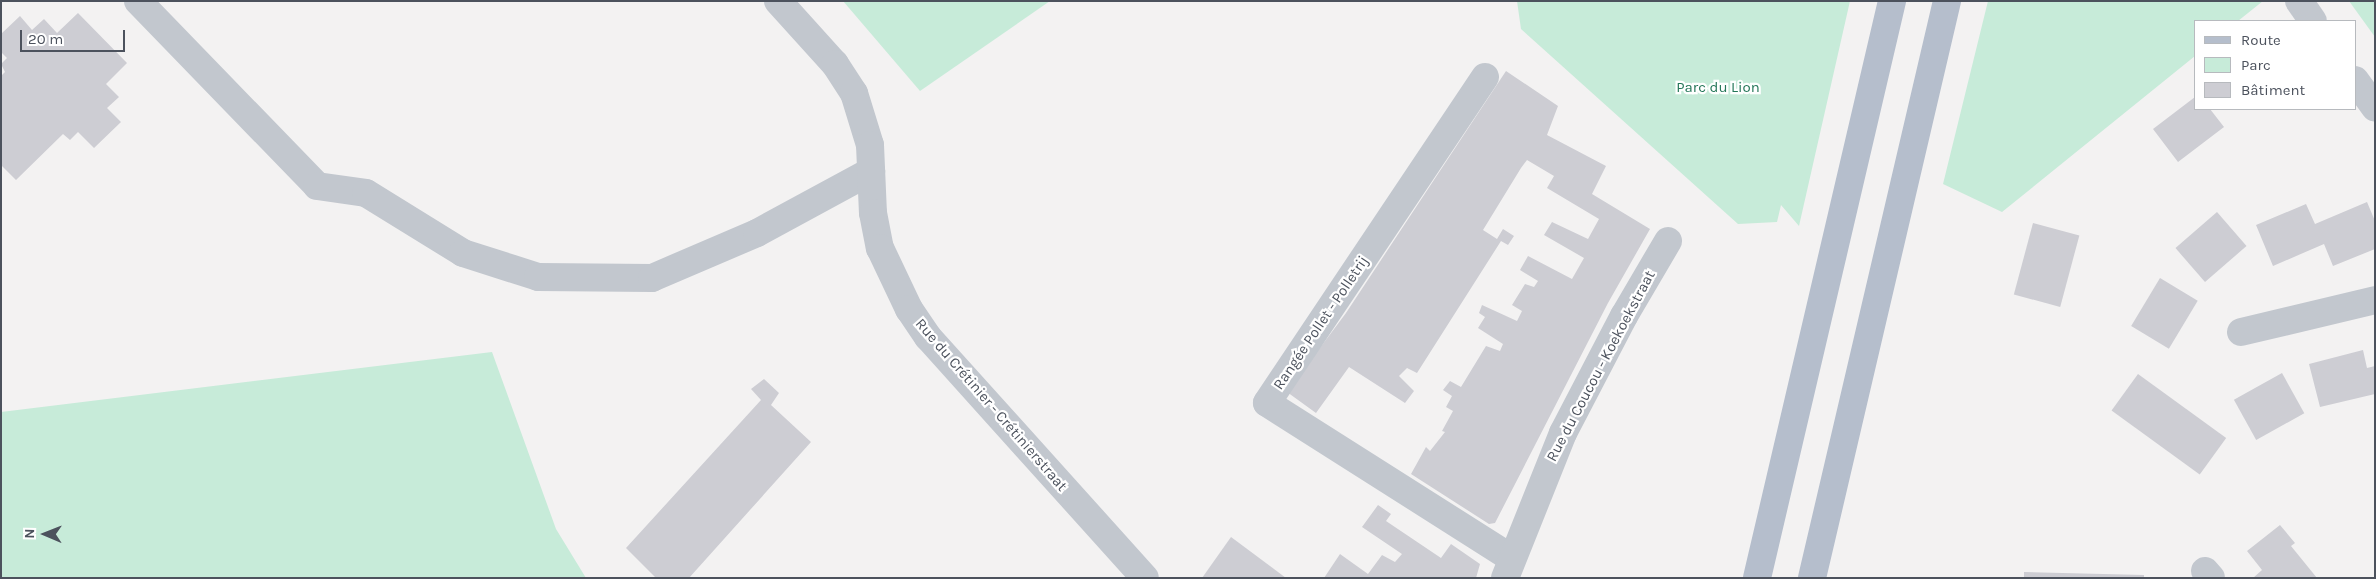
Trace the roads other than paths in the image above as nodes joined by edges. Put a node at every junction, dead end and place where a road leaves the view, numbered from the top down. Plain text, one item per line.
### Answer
1 (138, 1) edge
2 (778, 1) edge
3 (1892, 1) edge
4 (1947, 1) edge
5 (2299, 1) edge
6 (2312, 20) edge
7 (1485, 77) dead end
8 (2356, 81) edge
9 (2375, 108) edge
10 (872, 171) junction
11 (1668, 241) dead end
12 (2375, 300) edge
13 (2241, 332) dead end
14 (1508, 568) edge
15 (1146, 578) edge
16 (1757, 578) edge
17 (1812, 578) edge

1 - 10 street
2 - 10 street, Rue du Crétinier - Crétinierstraat
3 - 16 main road
4 - 17 main road
5 - 6 street
7 - 14 street, Rangée Pollet - Polletrij
8 - 9 street
10 - 15 street, Rue du Crétinier - Crétinierstraat
11 - 14 street, Rue du Coucou - Koekoekstraat
12 - 13 street

